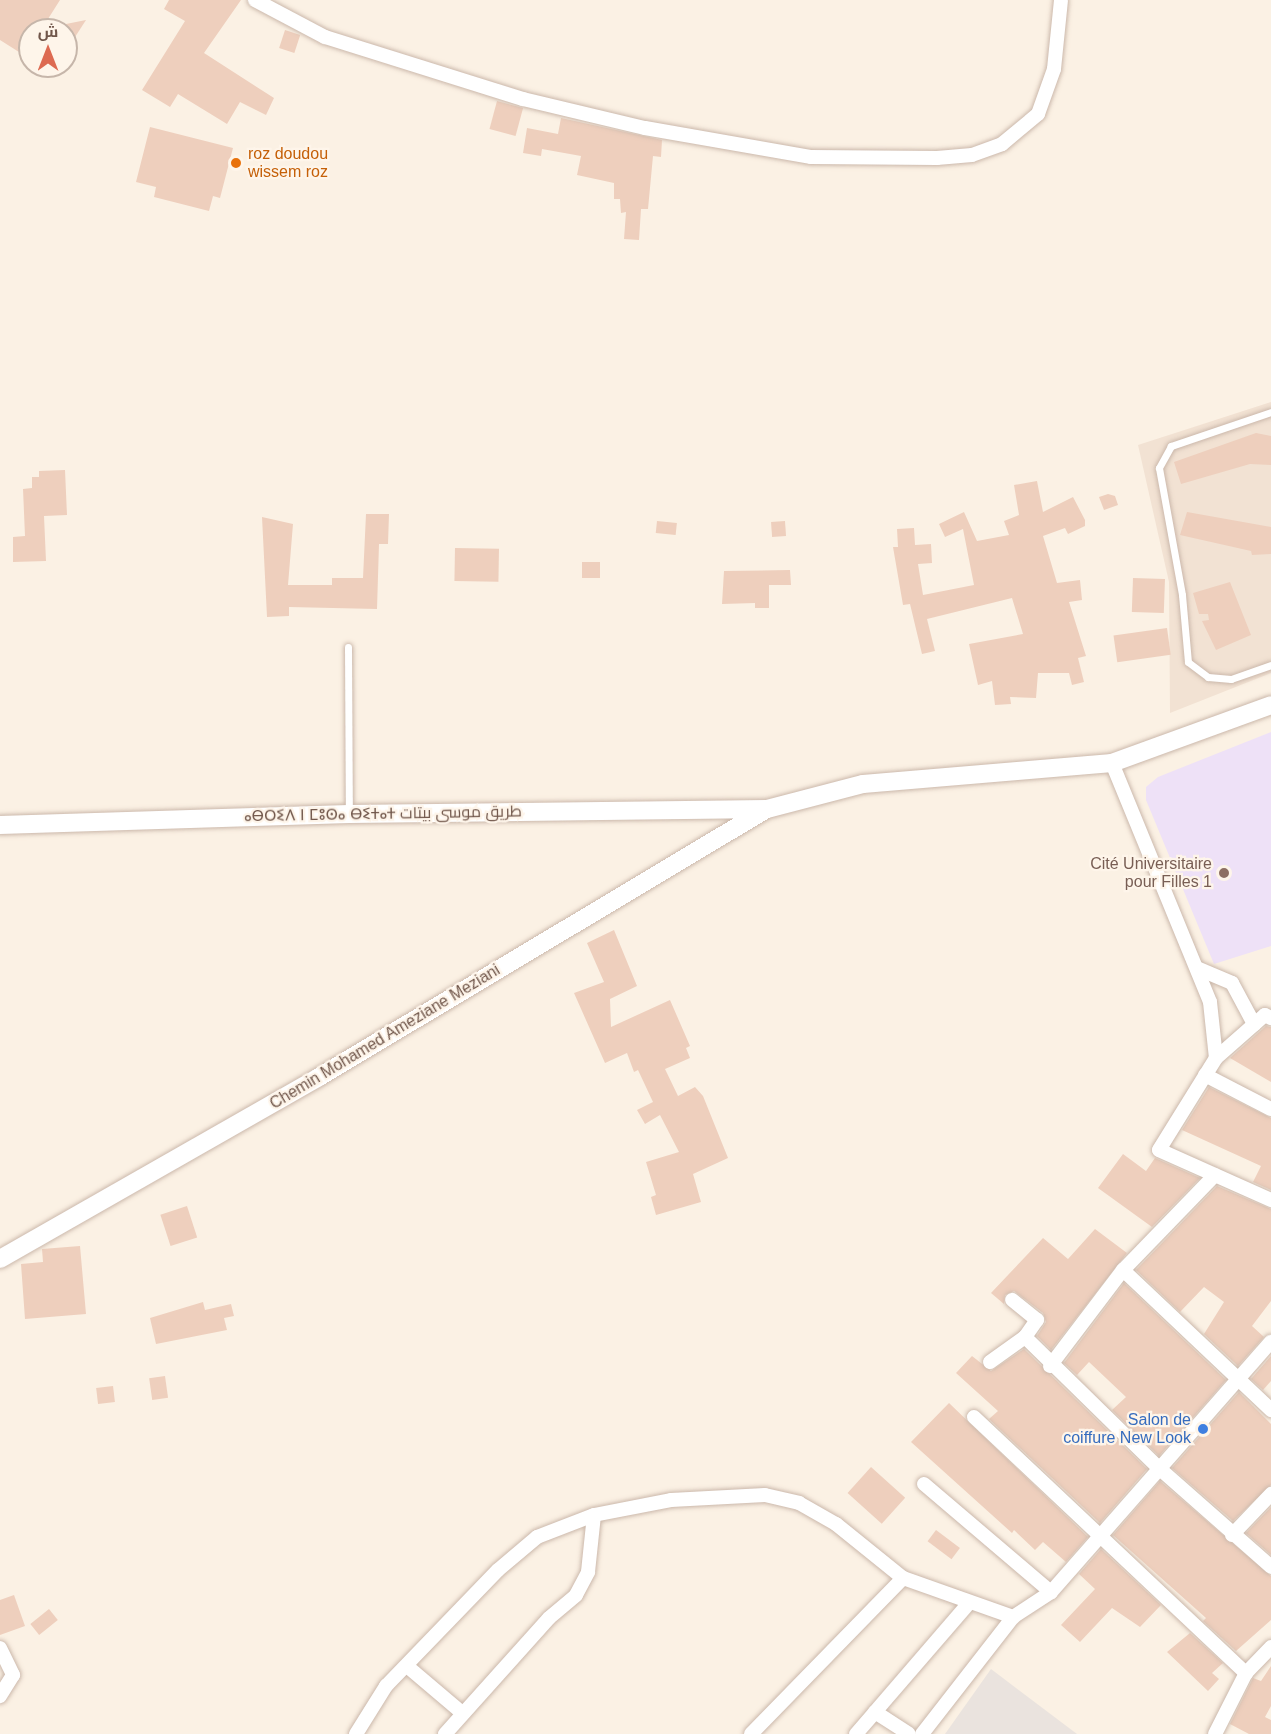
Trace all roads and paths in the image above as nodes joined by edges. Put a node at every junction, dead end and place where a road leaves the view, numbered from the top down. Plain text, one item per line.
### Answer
1 (255, 0) edge
2 (1061, 0) edge
3 (1271, 412) edge
4 (348, 647) dead end
5 (1271, 665) edge
6 (1271, 705) edge
7 (1112, 763) junction
8 (767, 809) junction
9 (349, 814) junction
10 (0, 825) edge
11 (1199, 969) junction
12 (1271, 1018) edge
13 (1254, 1024) junction
14 (1216, 1058) junction
15 (1205, 1075) junction
16 (1271, 1109) edge
17 (1215, 1175) junction
18 (1271, 1200) edge
19 (0, 1259) edge
20 (1123, 1270) junction
21 (1012, 1300) dead end
22 (1025, 1337) junction
23 (1271, 1342) edge
24 (990, 1362) dead end
25 (1050, 1366) junction
26 (1238, 1380) junction
27 (1271, 1410) edge
28 (974, 1418) dead end
29 (1160, 1469) junction
30 (924, 1484) dead end
31 (1271, 1494) edge
32 (594, 1515) junction
33 (1232, 1535) junction
34 (1100, 1538) junction
35 (1271, 1567) edge
36 (903, 1578) junction
37 (1051, 1592) junction
38 (969, 1603) junction
39 (1013, 1617) junction
40 (1271, 1647) edge
41 (0, 1648) edge
42 (408, 1667) junction
43 (1246, 1673) junction
44 (0, 1696) edge
45 (461, 1712) junction
46 (875, 1712) junction
47 (356, 1734) edge
48 (445, 1734) edge
49 (751, 1734) edge
50 (856, 1734) edge
51 (909, 1734) edge
52 (922, 1734) edge
53 (1215, 1734) edge

1 - 2 street
3 - 5 lane
4 - 9 lane
6 - 7 main road
7 - 8 main road
7 - 11 street
8 - 9 main road, ⴰⴱⵔⵉⴷ ⵏ ⵎⵓⵙⴰ ⴱⵉⵜⴰⵜ طريق موسى بيتات
8 - 19 main road, Chemin Mohamed Ameziane Meziani
9 - 10 main road, ⴰⴱⵔⵉⴷ ⵏ ⵎⵓⵙⴰ ⴱⵉⵜⴰⵜ طريق موسى بيتات
11 - 13 street
11 - 14 street
12 - 13 street
13 - 14 street
14 - 15 street
15 - 16 street
15 - 17 street
17 - 18 street
17 - 20 street
20 - 25 street
20 - 26 street
21 - 22 street
22 - 24 street
22 - 25 street
23 - 26 street
25 - 29 street
26 - 27 street
26 - 29 street
28 - 34 street
29 - 33 street
29 - 34 street
30 - 37 street
31 - 33 street
32 - 36 street
32 - 42 street
32 - 45 street
33 - 35 street
34 - 37 street
34 - 43 street
36 - 38 street
36 - 49 street
37 - 39 street
38 - 39 street
38 - 46 street
39 - 52 street
40 - 43 street
41 - 44 street
42 - 45 street
42 - 47 street
43 - 53 street
45 - 48 street
46 - 50 street
46 - 51 street

